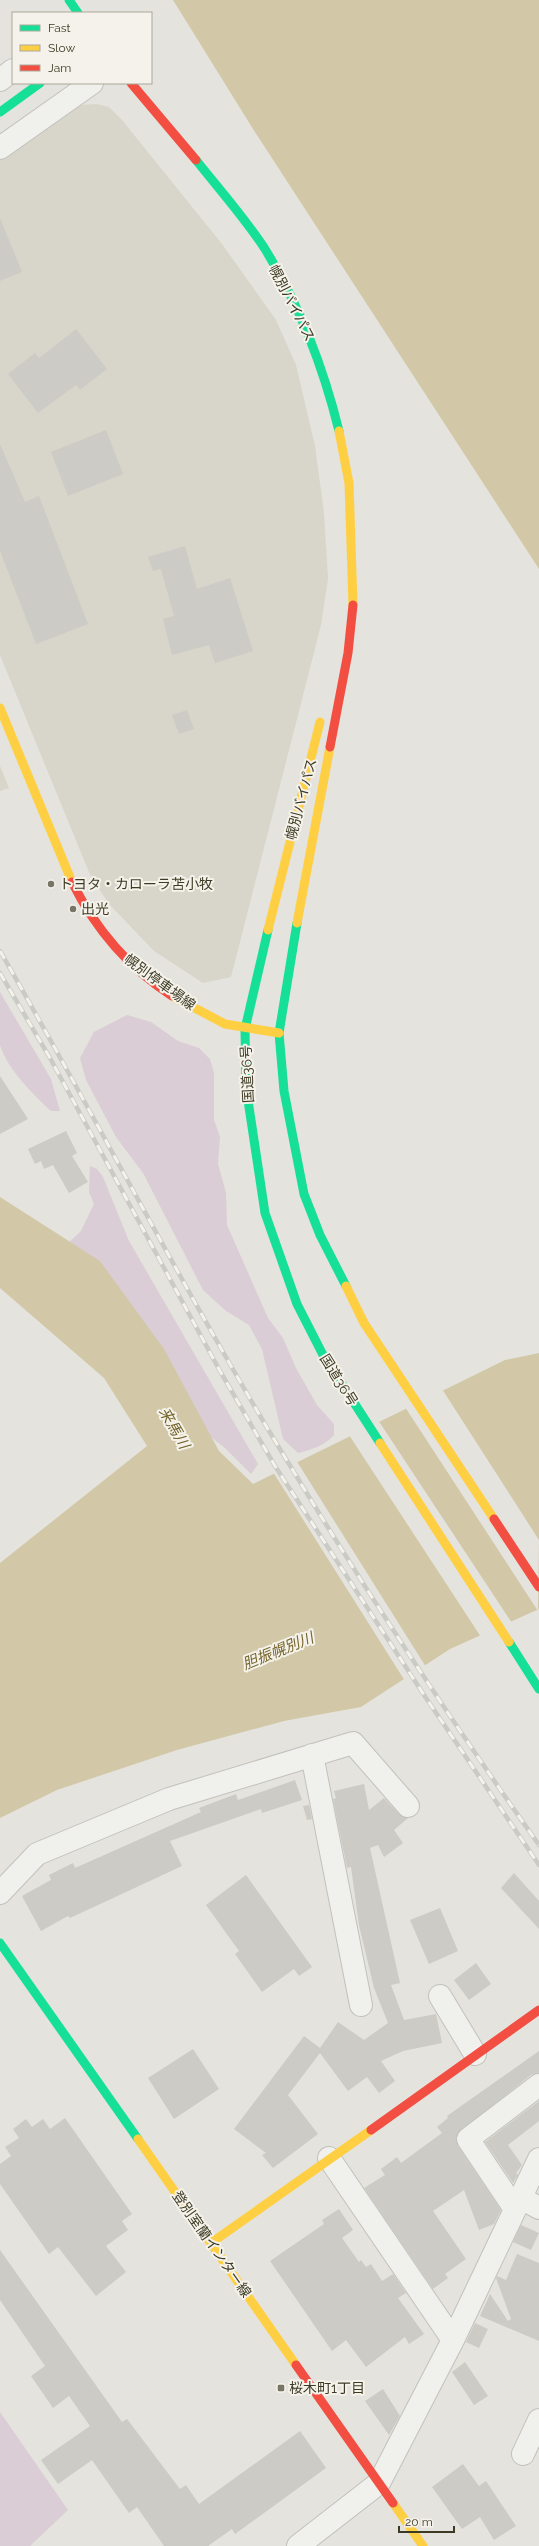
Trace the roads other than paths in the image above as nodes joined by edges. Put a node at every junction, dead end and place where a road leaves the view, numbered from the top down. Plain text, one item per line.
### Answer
1 (69, 0) edge
2 (77, 12) edge
3 (12, 71) edge
4 (0, 80) edge
5 (39, 84) edge
6 (91, 84) edge
7 (131, 84) edge
8 (0, 112) edge
9 (0, 148) edge
10 (351, 568) junction
11 (341, 626) dead end
12 (0, 708) edge
13 (322, 716) dead end
14 (245, 1029) junction
15 (279, 1033) junction
16 (539, 1587) edge
17 (539, 1690) edge
18 (312, 1756) junction
19 (408, 1806) dead end
20 (0, 1894) edge
21 (0, 1943) edge
22 (440, 1996) dead end
23 (361, 2005) dead end
24 (539, 2010) edge
25 (475, 2054) junction
26 (539, 2085) edge
27 (329, 2158) junction
28 (539, 2159) edge
29 (525, 2205) edge
30 (211, 2243) junction
31 (453, 2340) junction
32 (539, 2420) edge
33 (523, 2454) dead end
34 (379, 2483) junction
35 (298, 2546) edge
36 (423, 2546) edge

1 - 2 main road
3 - 4 street
5 - 8 main road
6 - 9 street
7 - 10 main road, 幌別バイパス
10 - 11 main road, 幌別バイパス
10 - 15 main road, 幌別バイパス
12 - 14 main road, 幌別停車場線
13 - 14 main road, 幌別バイパス
14 - 15 main road, 幌別停車場線
14 - 17 main road, 国道36号
15 - 16 main road
18 - 19 street
18 - 20 street
18 - 23 street
21 - 30 main road, 登別室蘭インター線
22 - 25 street
24 - 25 main road
25 - 27 main road
26 - 29 street
27 - 30 main road
27 - 31 street
28 - 29 street
29 - 31 street
30 - 34 main road, 登別室蘭インター線
31 - 34 street
32 - 33 street
34 - 35 street
34 - 36 main road, 登別室蘭インター線

